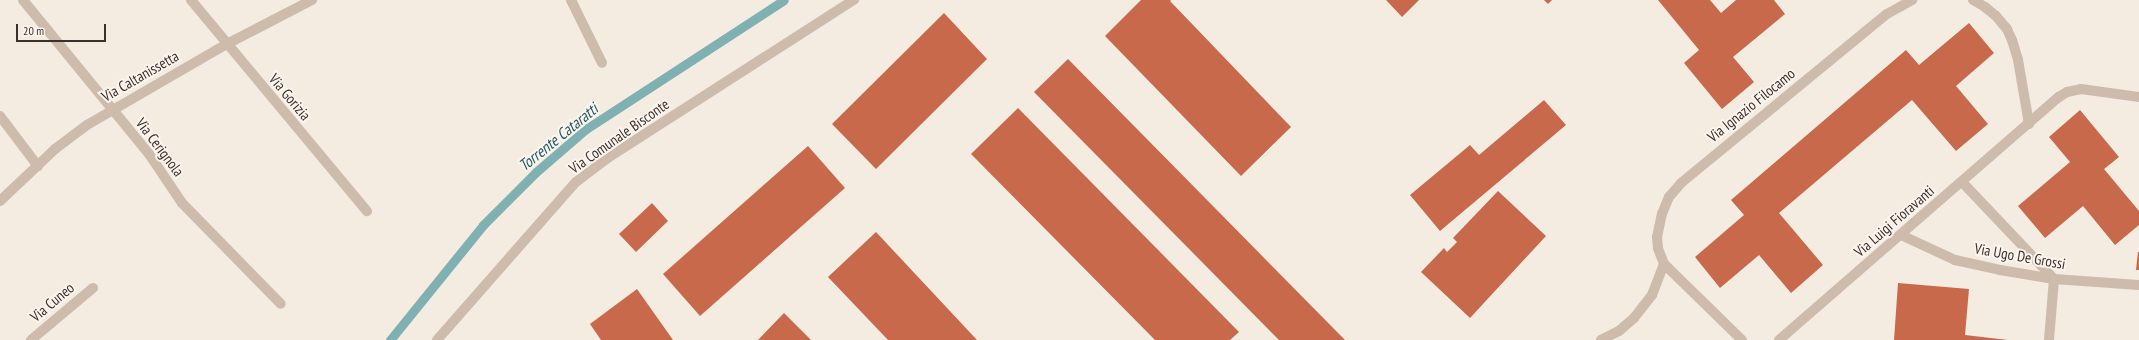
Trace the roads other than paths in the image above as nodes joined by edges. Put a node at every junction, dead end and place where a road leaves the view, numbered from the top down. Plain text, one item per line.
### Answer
1 (23, 0) edge
2 (191, 0) edge
3 (312, 0) edge
4 (571, 0) edge
5 (854, 0) edge
6 (1912, 0) edge
7 (1973, 0) edge
8 (227, 44) junction
9 (602, 63) dead end
10 (2139, 97) edge
11 (113, 109) junction
12 (0, 116) edge
13 (2029, 124) junction
14 (38, 166) junction
15 (1962, 182) junction
16 (0, 201) edge
17 (367, 211) dead end
18 (1901, 235) junction
19 (1664, 264) junction
20 (2054, 279) junction
21 (2139, 285) edge
22 (93, 288) dead end
23 (281, 304) dead end
24 (31, 340) edge
25 (438, 340) edge
26 (1601, 340) edge
27 (1742, 340) edge
28 (1779, 340) edge
29 (2049, 340) edge

1 - 11 street, Via Cerignola
2 - 8 street, Via Gorizia
3 - 8 street, Via Caltanissetta
4 - 9 street
5 - 25 street, Via Comunale Bisconte
6 - 19 street, Via Ignazio Filocamo
7 - 13 street
8 - 11 street, Via Caltanissetta
8 - 17 street, Via Gorizia
10 - 13 street, Via Luigi Fioravanti
11 - 14 street, Via Caltanissetta
11 - 23 street, Via Cerignola
12 - 14 street
13 - 15 street, Via Luigi Fioravanti
14 - 16 street, Via Caltanissetta
15 - 18 street, Via Luigi Fioravanti
15 - 20 street
18 - 20 street, Via Ugo De Grossi
18 - 28 street, Via Luigi Fioravanti
19 - 26 street
19 - 27 street
20 - 21 street, Via Ugo De Grossi
20 - 29 street
22 - 24 street, Via Cuneo

